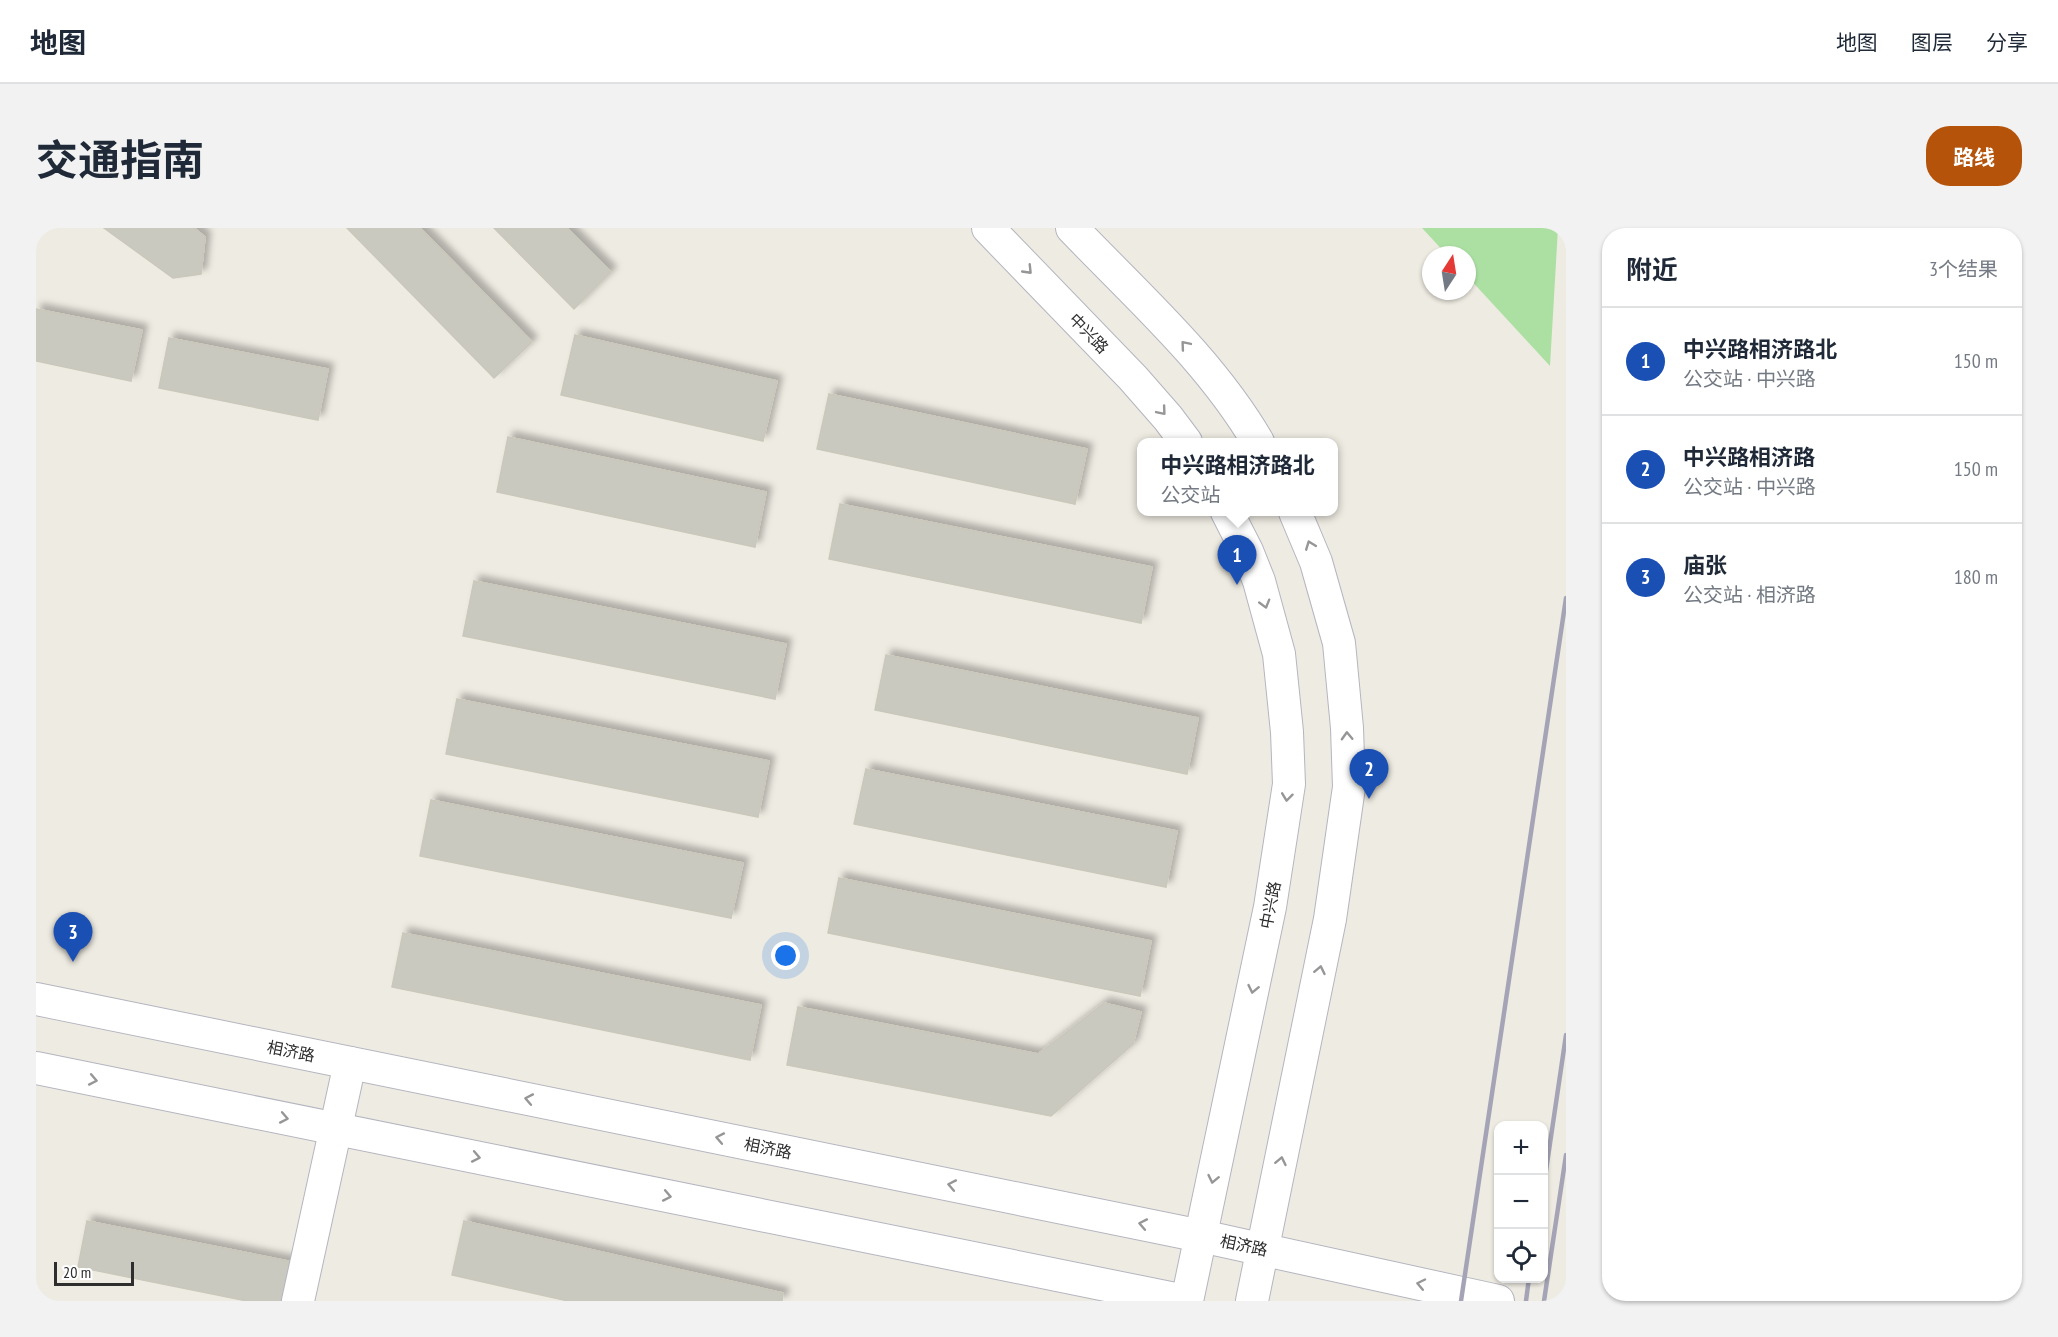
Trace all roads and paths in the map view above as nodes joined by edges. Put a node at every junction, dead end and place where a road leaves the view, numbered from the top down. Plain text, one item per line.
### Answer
1 (988, 228) edge
2 (1072, 228) edge
3 (1183, 438) edge
4 (1255, 438) edge
5 (1229, 516) edge
6 (1297, 516) edge
7 (36, 999) edge
8 (350, 1063) junction
9 (36, 1068) edge
10 (336, 1129) junction
11 (1201, 1236) junction
12 (1263, 1249) junction
13 (298, 1301) edge
14 (1186, 1301) edge
15 (1252, 1301) edge
16 (1498, 1301) edge

1 -> 3 street, 中兴路
4 -> 2 street
5 -> 11 street, 中兴路
12 -> 6 street
7 - 8 street, 相济路
8 - 10 street
11 -> 8 street, 相济路
9 -> 10 street
10 - 13 street
10 -> 14 street
11 - 12 street, 相济路
11 - 14 street, 中兴路
12 - 15 street
16 -> 12 street, 相济路

